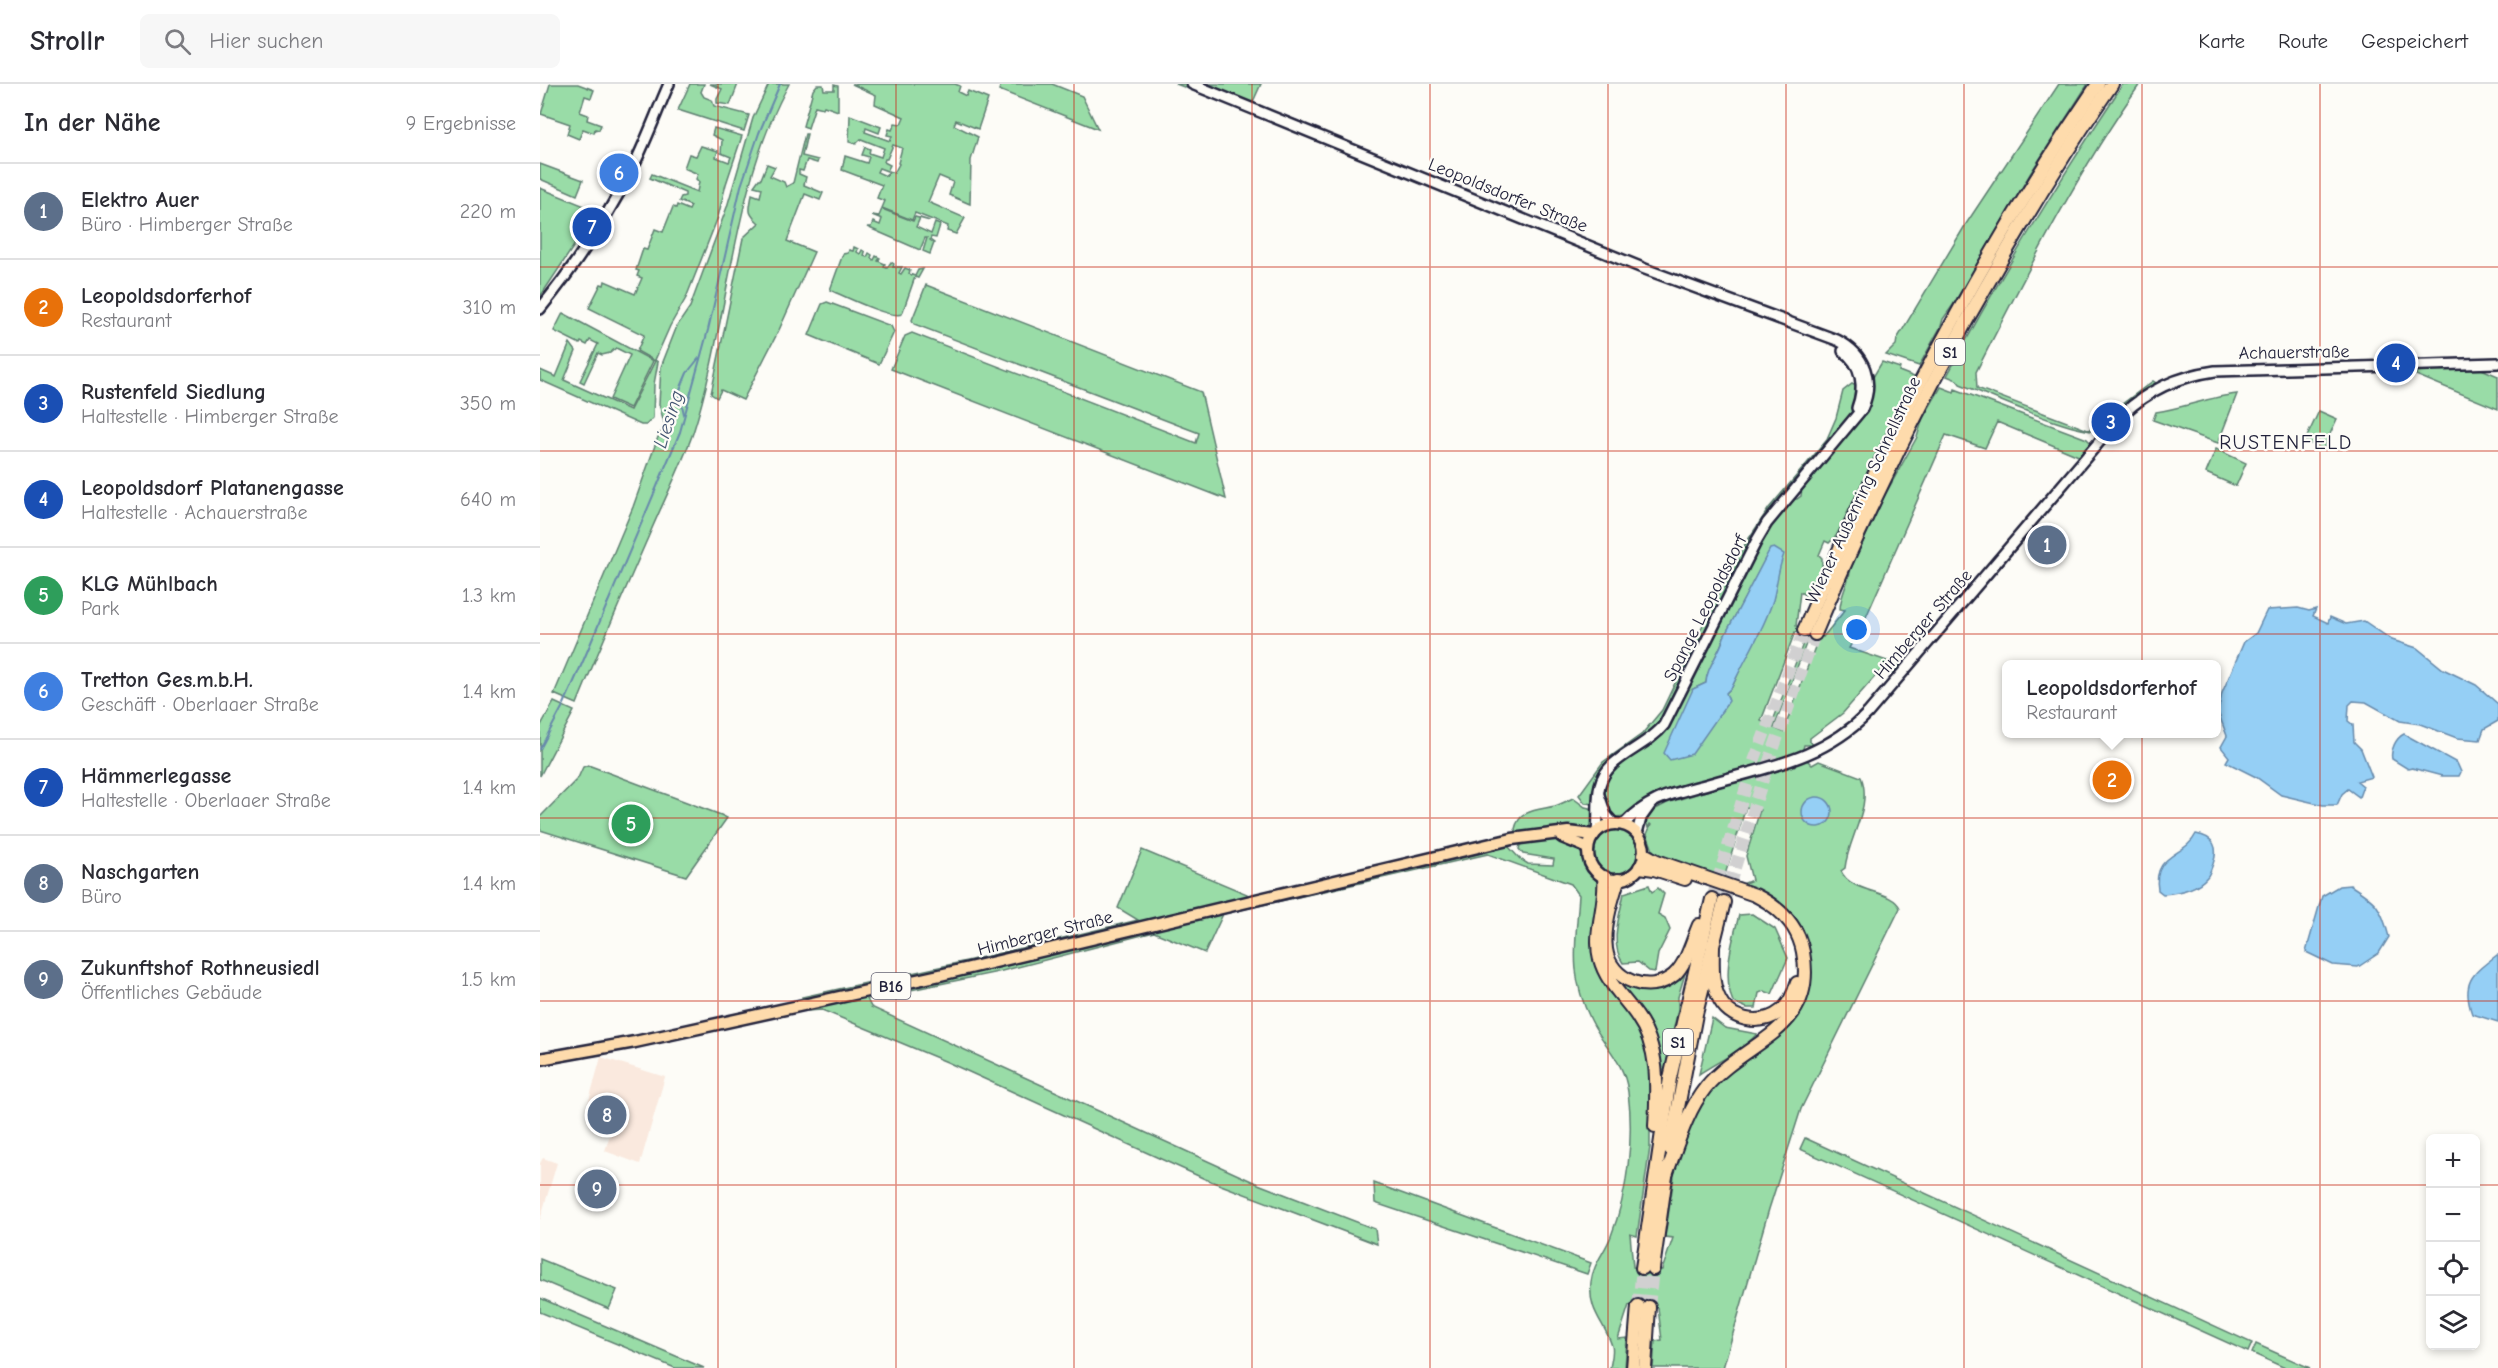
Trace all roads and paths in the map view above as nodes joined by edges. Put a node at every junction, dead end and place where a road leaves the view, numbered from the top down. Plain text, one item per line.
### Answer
1 (669, 84) edge
2 (1192, 84) edge
3 (2098, 84) edge
4 (2112, 84) edge
5 (540, 309) edge
6 (1855, 356) joint
7 (2498, 363) edge
8 (2164, 386) joint
9 (1599, 795) junction
10 (1653, 802) junction
11 (1619, 824) junction
12 (1637, 833) junction
13 (1596, 834) junction
14 (1556, 835) junction
15 (1588, 850) junction
16 (1644, 854) junction
17 (1640, 867) junction
18 (1604, 877) junction
19 (1618, 880) junction
20 (1715, 903) junction
21 (1713, 944) junction
22 (540, 1059) edge
23 (1660, 1176) junction
24 (1647, 1268) tunnel mouth
25 (1633, 1368) edge
26 (1645, 1368) edge

1 - 5 main road
2 - 6 main road, Leopoldsdorfer Straße
3 - 4 highway, Wiener Außenring Schnellstraße / S1
6 - 9 main road, Spange Leopoldsdorf
7 - 8 main road, Achauerstraße
8 - 10 main road, Himberger Straße
9 - 11 main road
9 - 13 main road, Spange Leopoldsdorf
10 - 11 main road, Himberger Straße
10 - 12 main road
11 - 12 main road
11 - 13 main road
12 - 16 main road
13 - 14 main road, Himberger Straße / B16
13 - 15 main road
14 - 15 main road, Himberger Straße / B16
14 - 22 main road, Himberger Straße / B16
15 - 18 main road
16 - 17 main road
16 - 23 highway
17 - 19 main road
17 - 21 highway
18 - 19 main road
18 - 23 highway
19 - 20 highway
20 - 21 highway, S1
20 - 23 highway, S1
21 - 23 highway, S1
23 - 24 highway, S1
25 - 26 highway

